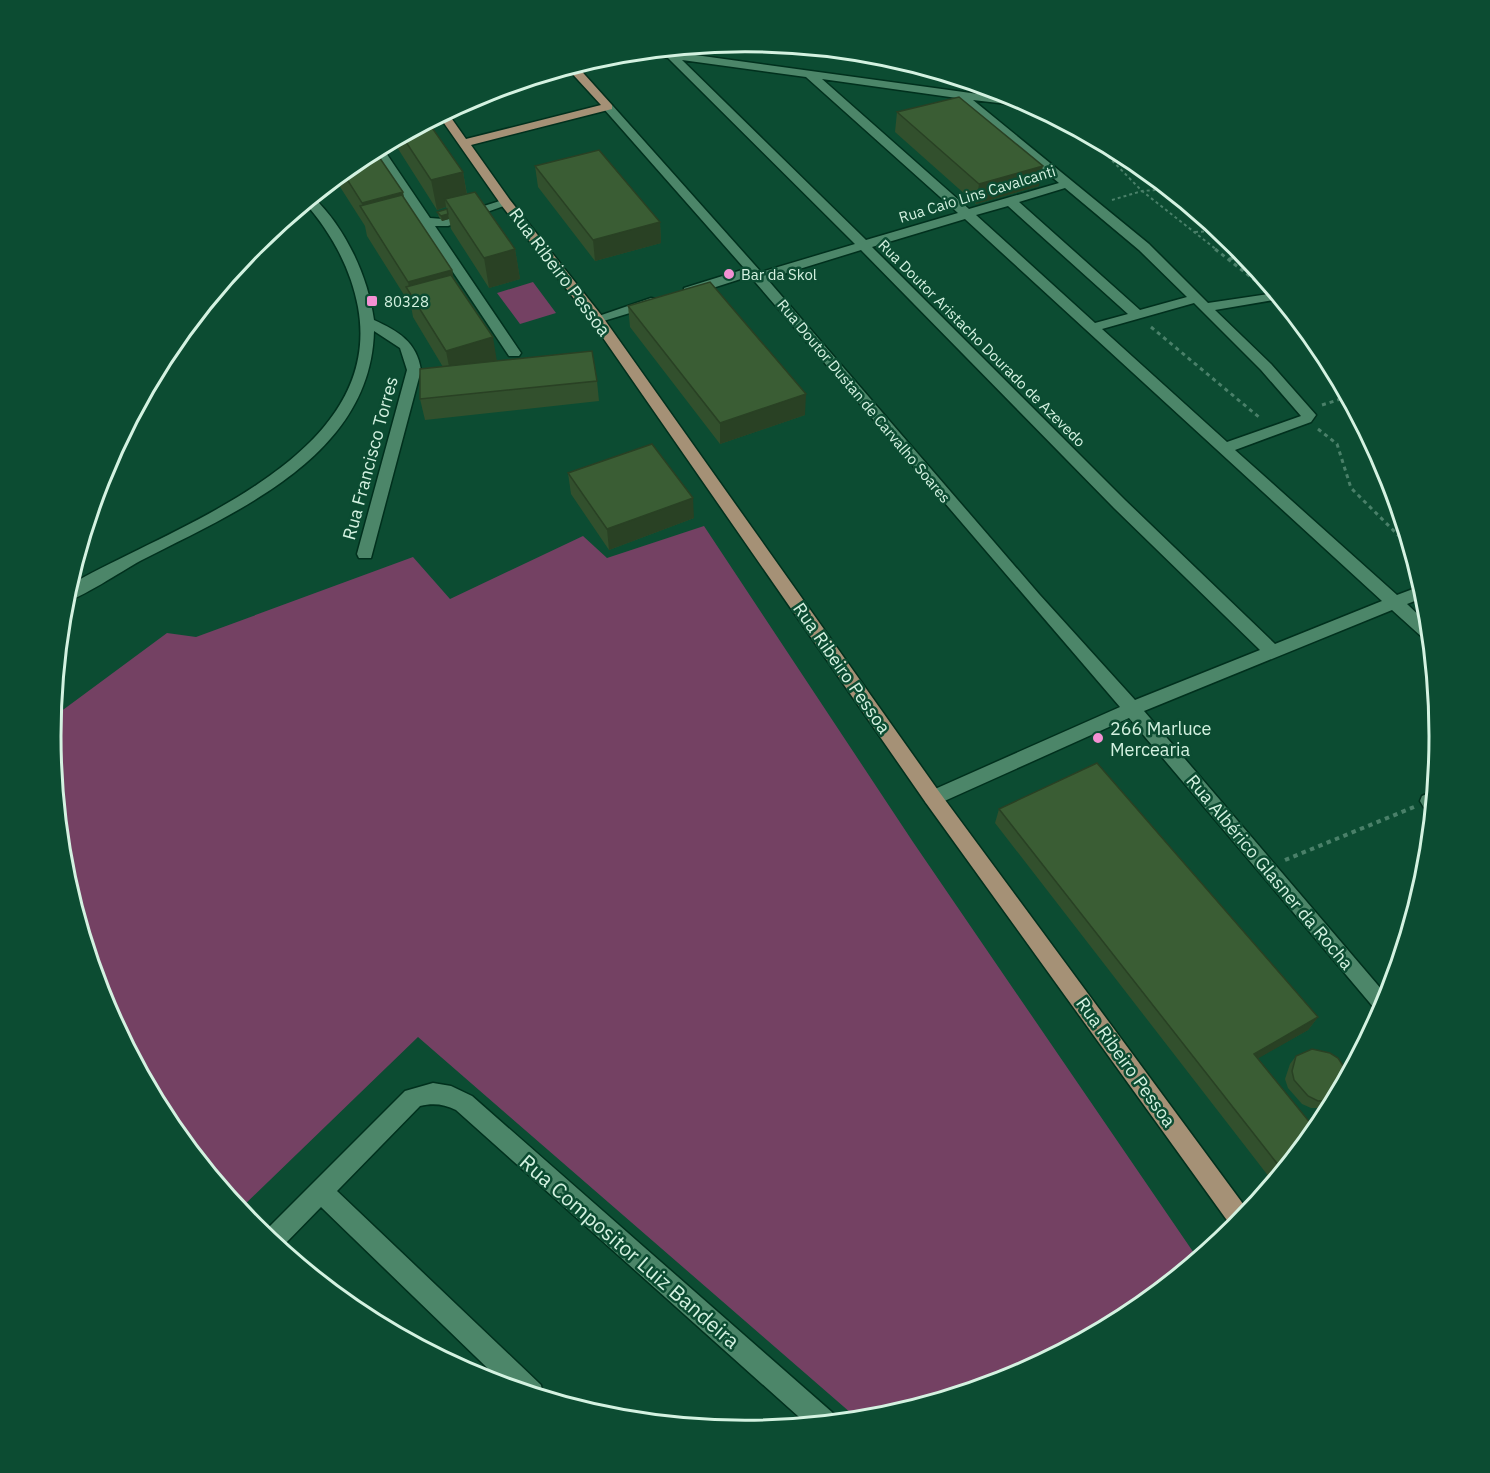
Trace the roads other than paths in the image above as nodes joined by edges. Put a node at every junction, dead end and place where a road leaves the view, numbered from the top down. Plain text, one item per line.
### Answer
1 (673, 56) edge
2 (678, 56) edge
3 (578, 74) edge
4 (810, 75) junction
5 (955, 86) edge
6 (955, 95) junction
7 (995, 100) edge
8 (608, 107) junction
9 (448, 121) edge
10 (463, 143) junction
11 (382, 157) edge
12 (1067, 184) junction
13 (1010, 201) junction
14 (498, 205) junction
15 (315, 206) edge
16 (968, 214) junction
17 (427, 222) junction
18 (863, 247) junction
19 (755, 274) junction
20 (1268, 297) edge
21 (1202, 303) junction
22 (1137, 315) junction
23 (597, 319) junction
24 (369, 323) junction
25 (1092, 328) junction
26 (514, 352) dead end
27 (1225, 448) junction
28 (365, 554) dead end
29 (78, 586) edge
30 (1414, 594) edge
31 (1395, 601) junction
32 (1419, 624) edge
33 (1272, 651) junction
34 (1132, 708) junction
35 (933, 798) junction
36 (1377, 998) edge
37 (320, 1190) junction
38 (1235, 1213) edge
39 (277, 1235) edge
40 (519, 1382) edge
41 (818, 1416) edge

1 - 18 street, Rua Doutor Aristacho Dourado de Azevedo
2 - 4 street
3 - 8 main road, Rua Doutor Dustan de Carvalho Soares
4 - 6 street
4 - 16 street
5 - 6 street
6 - 7 street
6 - 12 street
8 - 10 main road
8 - 19 street, Rua Doutor Dustan de Carvalho Soares
9 - 10 main road, Rua Ribeiro Pessoa
10 - 14 main road, Rua Ribeiro Pessoa
11 - 17 street
12 - 13 street, Rua Caio Lins Cavalcanti
12 - 21 street
13 - 16 street, Rua Caio Lins Cavalcanti
13 - 22 street
14 - 17 street
14 - 23 main road, Rua Ribeiro Pessoa
15 - 24 street, Rua Francisco Torres
16 - 18 street, Rua Caio Lins Cavalcanti
16 - 25 street
17 - 26 street
18 - 19 street, Rua Caio Lins Cavalcanti
18 - 33 street, Rua Doutor Aristacho Dourado de Azevedo
19 - 23 street, Rua Caio Lins Cavalcanti
19 - 34 street, Rua Doutor Dustan de Carvalho Soares
20 - 21 street
21 - 22 street
21 - 27 street
22 - 25 street
23 - 35 main road, Rua Ribeiro Pessoa
24 - 28 street, Rua Francisco Torres
24 - 29 street, Rua Francisco Torres
25 - 27 street
27 - 31 street
30 - 31 street
31 - 32 street
31 - 33 street
33 - 34 street
34 - 35 street
34 - 36 street, Rua Albérico Glasner da Rocha
35 - 38 main road, Rua Ribeiro Pessoa
37 - 39 street
37 - 40 street
37 - 41 street, Rua Compositor Luiz Bandeira

